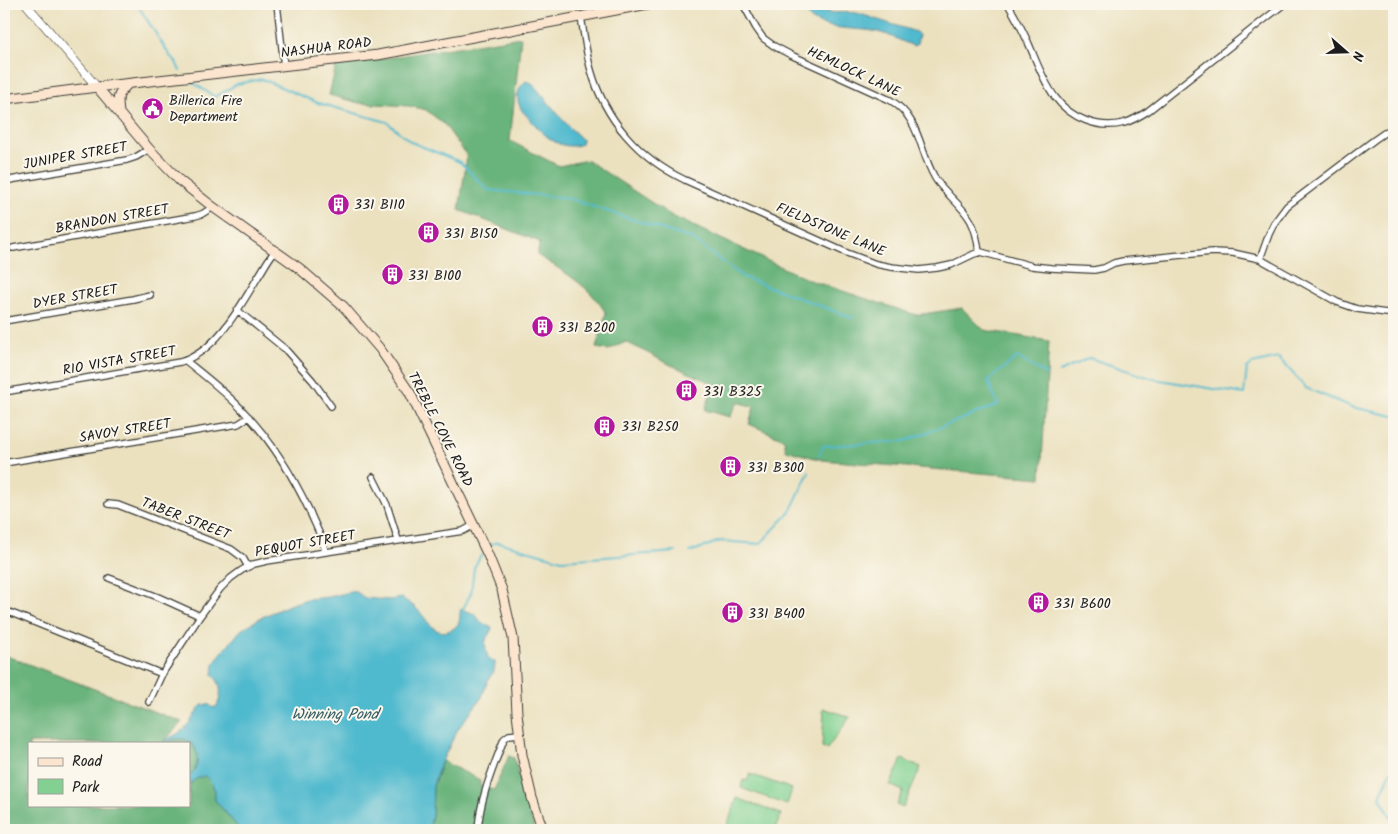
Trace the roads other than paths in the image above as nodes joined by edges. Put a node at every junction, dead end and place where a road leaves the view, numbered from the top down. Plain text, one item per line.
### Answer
1 (26, 4) edge
2 (277, 4) edge
3 (648, 4) edge
4 (743, 4) edge
5 (1008, 4) edge
6 (1284, 4) edge
7 (581, 17) junction
8 (284, 66) junction
9 (128, 84) junction
10 (97, 87) junction
11 (4, 99) edge
12 (119, 114) junction
13 (1394, 129) edge
14 (149, 149) junction
15 (4, 181) edge
16 (214, 207) junction
17 (13, 248) dead end
18 (276, 251) junction
19 (978, 253) junction
20 (1260, 259) junction
21 (150, 295) dead end
22 (237, 310) junction
23 (1394, 314) edge
24 (4, 321) edge
25 (186, 361) junction
26 (4, 392) edge
27 (331, 406) dead end
28 (249, 417) junction
29 (4, 463) edge
30 (373, 477) dead end
31 (108, 504) dead end
32 (474, 526) junction
33 (398, 540) junction
34 (325, 552) junction
35 (248, 567) junction
36 (109, 578) dead end
37 (4, 610) edge
38 (200, 616) junction
39 (162, 674) junction
40 (148, 702) dead end
41 (519, 734) junction
42 (478, 830) edge
43 (543, 830) edge

1 - 10 street, TREBLE COVE ROAD
2 - 8 street
3 - 7 main road, NASHUA ROAD
4 - 19 street, HEMLOCK LANE
5 - 6 street
7 - 8 main road, NASHUA ROAD
7 - 19 street, FIELDSTONE LANE
8 - 9 main road, NASHUA ROAD
9 - 10 main road, NASHUA ROAD
9 - 12 main road
10 - 11 main road, NASHUA ROAD
10 - 12 main road, TREBLE COVE ROAD
12 - 14 main road, TREBLE COVE ROAD
13 - 20 street
14 - 15 street, JUNIPER STREET
14 - 16 main road, TREBLE COVE ROAD
16 - 17 street, BRANDON STREET
16 - 18 main road, TREBLE COVE ROAD
18 - 22 street, RIO VISTA STREET
18 - 32 main road, TREBLE COVE ROAD
19 - 20 street
20 - 23 street
21 - 24 street, DYER STREET
22 - 25 street, RIO VISTA STREET
22 - 27 street
25 - 26 street, RIO VISTA STREET
25 - 28 street
28 - 29 street, SAVOY STREET
28 - 34 street
30 - 33 street
31 - 35 street, TABER STREET
32 - 33 street, PEQUOT STREET
32 - 41 main road, TREBLE COVE ROAD
33 - 34 street, PEQUOT STREET
34 - 35 street, PEQUOT STREET
35 - 38 street, PEQUOT STREET
36 - 38 street
37 - 39 street
38 - 39 street, PEQUOT STREET
39 - 40 street, PEQUOT STREET
41 - 42 street
41 - 43 main road, TREBLE COVE ROAD

